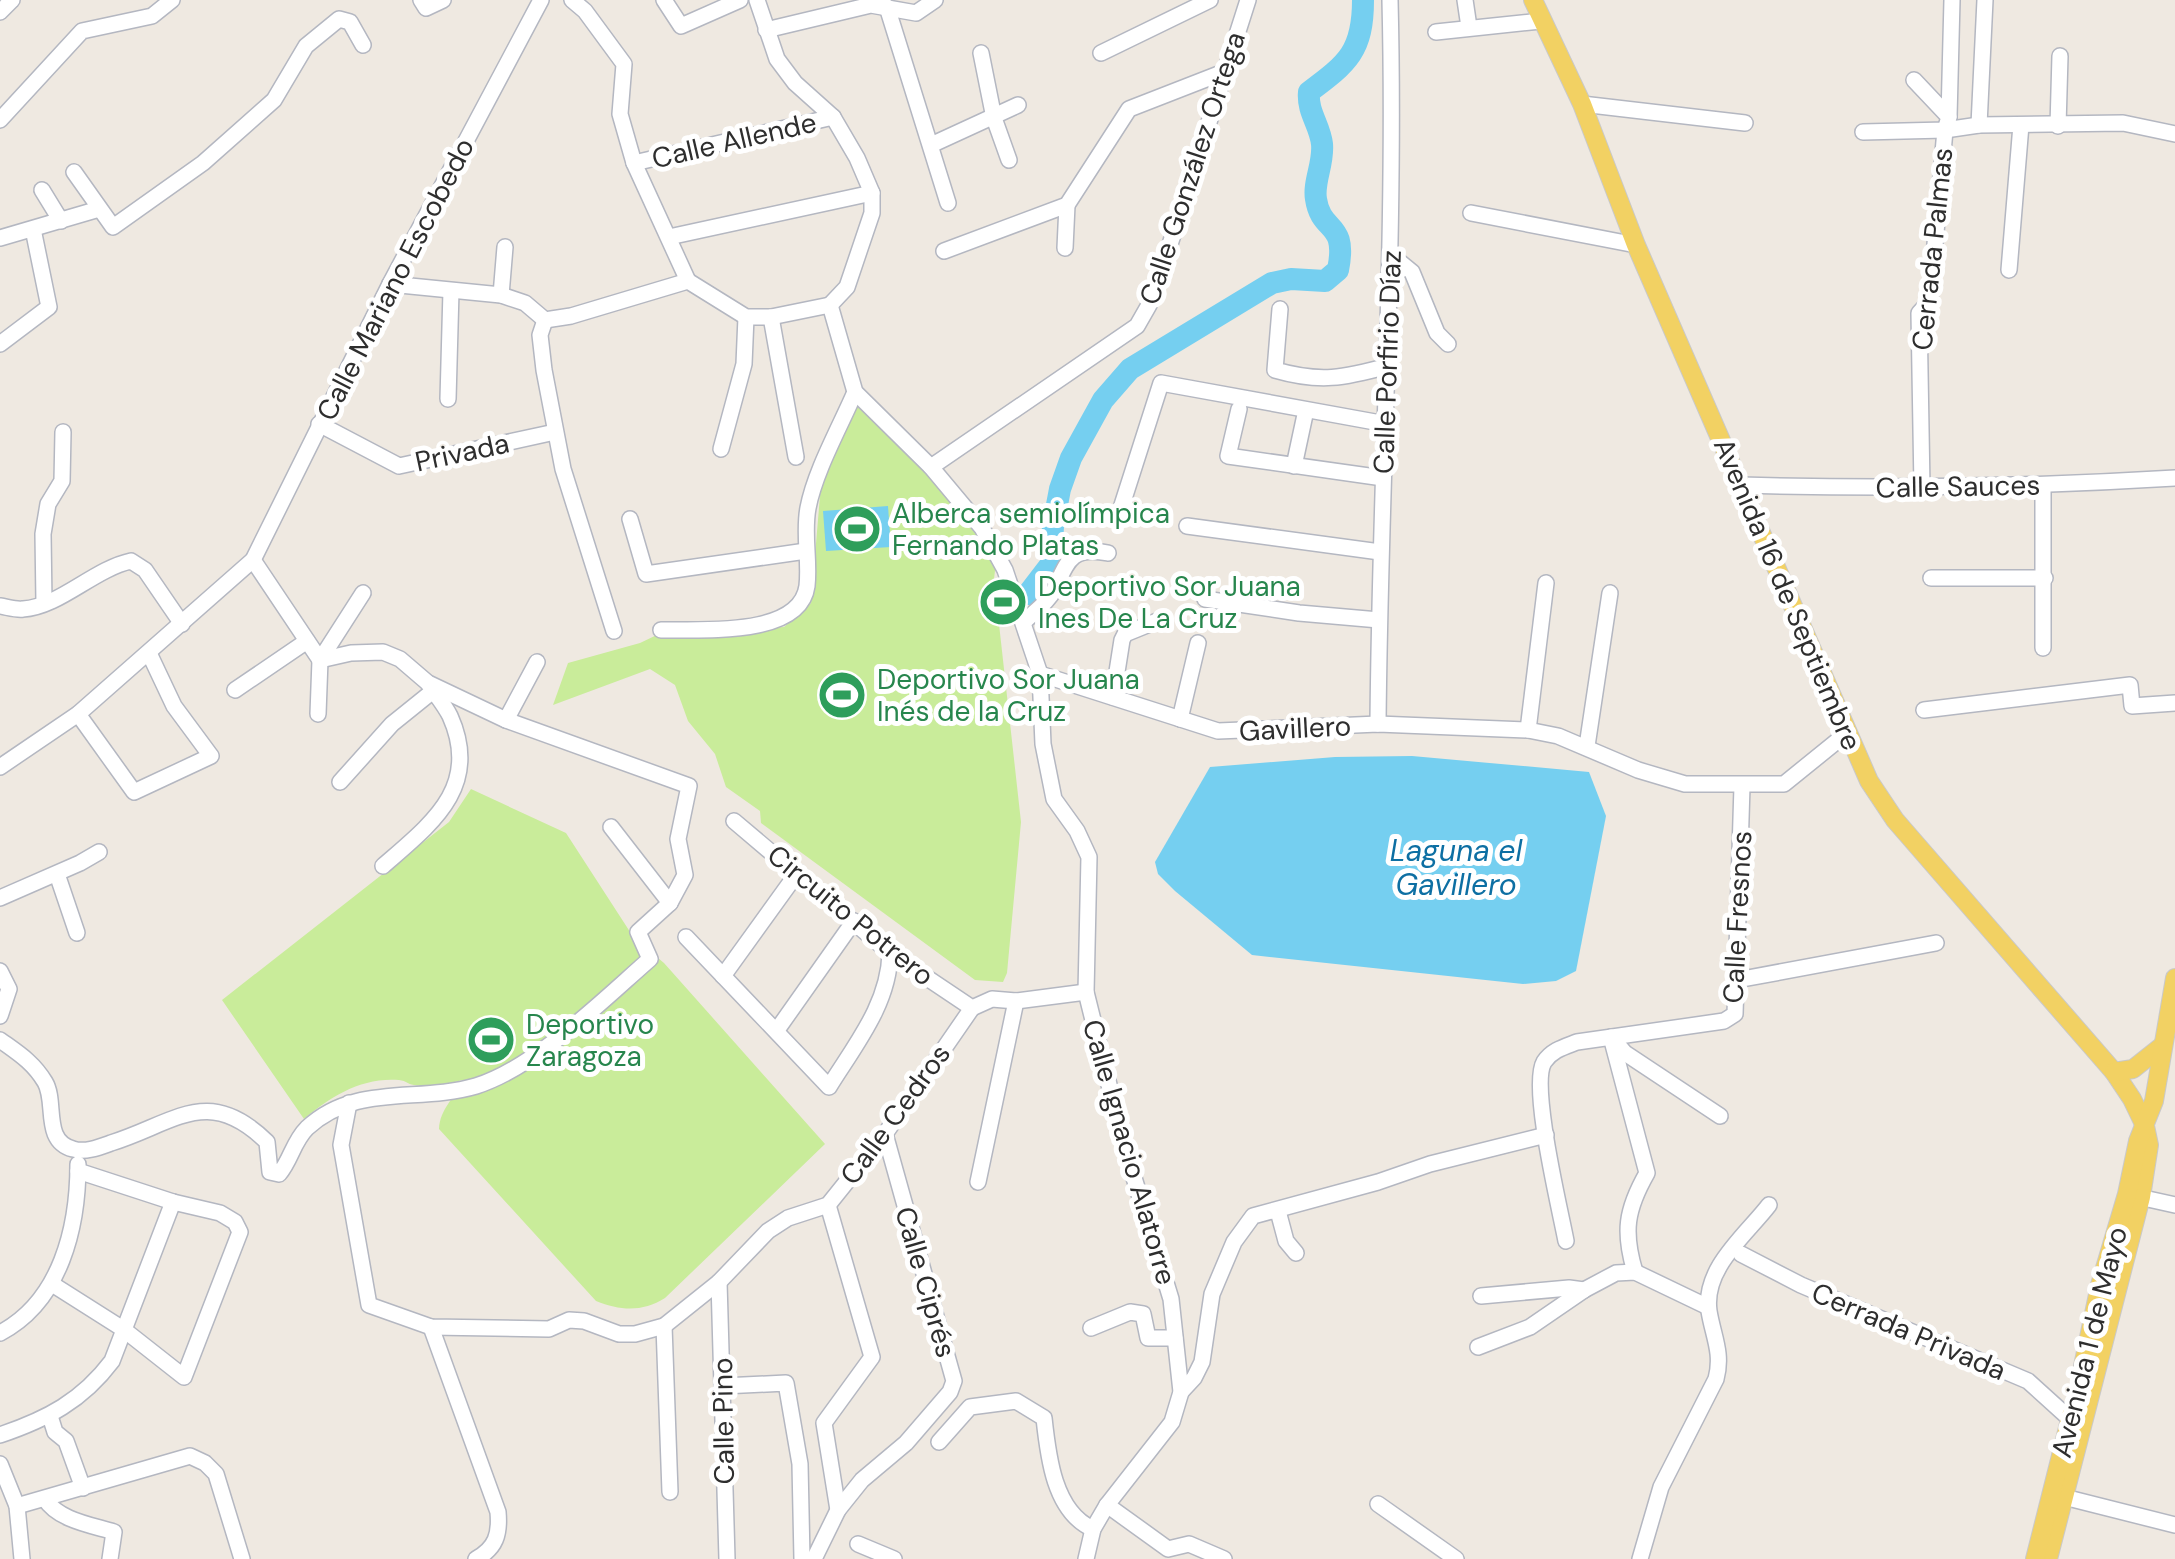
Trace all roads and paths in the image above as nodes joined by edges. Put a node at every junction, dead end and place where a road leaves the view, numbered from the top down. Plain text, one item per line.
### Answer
1 (12, 0) edge
2 (172, 0) edge
3 (443, 0) edge
4 (541, 0) edge
5 (572, 0) edge
6 (664, 0) edge
7 (740, 0) edge
8 (757, 0) edge
9 (935, 0) edge
10 (1210, 0) edge
11 (1248, 0) edge
12 (1390, 0) edge
13 (1465, 0) edge
14 (1533, 0) edge
15 (1952, 0) edge
16 (1985, 0) edge
17 (423, 4) edge
18 (887, 8) junction
19 (0, 12) edge
20 (1541, 20) junction
21 (1469, 26) junction
22 (766, 30) junction
23 (1436, 32) dead end
24 (362, 45) dead end
25 (981, 52) dead end
26 (1100, 53) dead end
27 (2060, 56) dead end
28 (1224, 72) junction
29 (1914, 80) dead end
30 (1582, 104) junction
31 (1018, 106) dead end
32 (833, 117) junction
33 (994, 118) junction
34 (0, 120) edge
35 (1744, 124) dead end
36 (1947, 124) junction
37 (2021, 125) junction
38 (1979, 126) junction
39 (2058, 126) junction
40 (1863, 132) dead end
41 (2175, 134) edge
42 (931, 145) junction
43 (1009, 160) dead end
44 (634, 163) junction
45 (74, 172) dead end
46 (42, 190) dead end
47 (872, 193) junction
48 (948, 203) dead end
49 (1067, 206) junction
50 (98, 209) junction
51 (1470, 212) dead end
52 (61, 221) junction
53 (34, 228) junction
54 (669, 237) junction
55 (0, 238) edge
56 (1636, 245) junction
57 (505, 248) dead end
58 (1065, 248) dead end
59 (944, 251) dead end
60 (1390, 254) junction
61 (2009, 270) dead end
62 (688, 281) junction
63 (390, 284) junction
64 (451, 291) junction
65 (501, 296) junction
66 (830, 306) junction
67 (1280, 309) dead end
68 (746, 317) junction
69 (772, 318) junction
70 (544, 320) junction
71 (0, 344) edge
72 (1448, 344) dead end
73 (1388, 366) junction
74 (854, 392) junction
75 (448, 399) dead end
76 (1238, 409) dead end
77 (1306, 410) junction
78 (320, 424) junction
79 (1386, 424) junction
80 (63, 432) dead end
81 (555, 432) junction
82 (722, 449) dead end
83 (796, 457) dead end
84 (1294, 466) junction
85 (931, 467) junction
86 (1383, 478) junction
87 (2175, 478) edge
88 (1741, 485) junction
89 (2043, 486) junction
90 (1922, 488) junction
91 (1122, 505) dead end
92 (630, 519) dead end
93 (1187, 526) dead end
94 (806, 551) junction
95 (1380, 552) junction
96 (1108, 553) dead end
97 (253, 560) junction
98 (1930, 578) dead end
99 (2044, 578) junction
100 (1546, 583) dead end
101 (363, 593) dead end
102 (1610, 593) dead end
103 (1204, 599) dead end
104 (44, 603) junction
105 (0, 606) edge
106 (1157, 620) dead end
107 (1379, 620) junction
108 (1024, 622) junction
109 (182, 624) junction
110 (614, 630) dead end
111 (661, 630) dead end
112 (307, 641) junction
113 (1198, 643) dead end
114 (2043, 648) dead end
115 (149, 653) junction
116 (320, 660) junction
117 (537, 662) dead end
118 (1040, 674) junction
119 (430, 687) junction
120 (235, 690) dead end
121 (1113, 698) junction
122 (2175, 703) edge
123 (1924, 710) dead end
124 (78, 714) junction
125 (318, 714) dead end
126 (1180, 719) junction
127 (506, 720) junction
128 (1378, 724) junction
129 (1528, 730) junction
130 (1848, 733) junction
131 (1587, 746) junction
132 (0, 767) edge
133 (340, 782) dead end
134 (1742, 786) junction
135 (734, 822) dead end
136 (611, 827) dead end
137 (98, 852) dead end
138 (383, 866) dead end
139 (798, 872) junction
140 (57, 874) junction
141 (0, 898) edge
142 (670, 902) junction
143 (854, 921) junction
144 (77, 933) dead end
145 (686, 937) dead end
146 (1936, 943) dead end
147 (890, 953) junction
148 (0, 971) edge
149 (723, 976) junction
150 (1737, 980) junction
151 (2174, 989) edge
152 (1086, 992) junction
153 (1016, 1001) junction
154 (972, 1008) junction
155 (0, 1016) edge
156 (776, 1030) junction
157 (1610, 1037) junction
158 (0, 1040) edge
159 (2162, 1046) junction
160 (2114, 1072) junction
161 (2158, 1081) junction
162 (2126, 1090) junction
163 (349, 1102) junction
164 (1720, 1116) dead end
165 (2145, 1126) junction
166 (885, 1134) junction
167 (1546, 1135) junction
168 (78, 1151) junction
169 (78, 1171) junction
170 (978, 1182) dead end
171 (2134, 1196) junction
172 (173, 1202) junction
173 (828, 1205) junction
174 (2175, 1205) edge
175 (1769, 1206) dead end
176 (1278, 1210) junction
177 (1566, 1241) dead end
178 (1296, 1253) dead end
179 (1741, 1254) dead end
180 (1635, 1272) junction
181 (719, 1282) junction
182 (52, 1284) junction
183 (1584, 1290) junction
184 (1481, 1296) dead end
185 (1708, 1306) junction
186 (664, 1326) junction
187 (431, 1327) junction
188 (1091, 1328) dead end
189 (123, 1329) junction
190 (0, 1333) edge
191 (1175, 1338) junction
192 (1478, 1347) dead end
193 (723, 1386) junction
194 (1181, 1392) junction
195 (50, 1416) junction
196 (2070, 1418) junction
197 (0, 1435) edge
198 (938, 1442) dead end
199 (0, 1464) edge
200 (83, 1488) junction
201 (670, 1492) dead end
202 (2064, 1497) junction
203 (45, 1500) junction
204 (1378, 1504) dead end
205 (1106, 1505) junction
206 (17, 1506) junction
207 (838, 1510) junction
208 (2175, 1526) edge
209 (1094, 1529) junction
210 (858, 1544) dead end
211 (22, 1559) edge
212 (110, 1559) edge
213 (242, 1559) edge
214 (476, 1559) edge
215 (727, 1559) edge
216 (802, 1559) edge
217 (814, 1559) edge
218 (894, 1559) edge
219 (1086, 1559) edge
220 (1224, 1559) edge
221 (1456, 1559) edge
222 (1640, 1559) edge
223 (2034, 1559) edge
224 (2048, 1559) edge

1 - 19 street
2 - 34 street
3 - 17 street
4 - 63 street, Calle Mariano Escobedo
5 - 44 street
6 - 7 street
8 - 22 street
9 - 18 street
10 - 26 street
11 - 28 street, Calle González Ortega
12 - 60 street, Calle Porfirio Díaz
13 - 21 street
14 - 20 main road, Avenida 16 de Septiembre
15 - 36 street, Cerrada Palmas
16 - 38 street
18 - 22 street
18 - 42 street
20 - 21 street
20 - 30 main road, Avenida 16 de Septiembre
21 - 23 street
22 - 32 street
24 - 50 street
25 - 33 street
27 - 39 street
28 - 49 street
28 - 85 street, Calle González Ortega
29 - 36 street
30 - 35 street
30 - 56 main road, Avenida 16 de Septiembre
31 - 33 street
32 - 44 street, Calle Allende
32 - 47 street
33 - 42 street
33 - 43 street
36 - 38 street
36 - 40 street
36 - 90 street, Cerrada Palmas
37 - 38 street
37 - 39 street
37 - 61 street
39 - 41 street
42 - 48 street
44 - 54 street
45 - 50 street
46 - 52 street
47 - 54 street
47 - 66 street
49 - 58 street
49 - 59 street
50 - 52 street
51 - 56 street
52 - 53 street
53 - 55 street
53 - 71 street
54 - 62 street
56 - 88 main road, Avenida 16 de Septiembre
57 - 65 street
60 - 72 street
60 - 73 street, Calle Porfirio Díaz
62 - 68 street
62 - 70 street
63 - 64 street
63 - 78 street, Calle Mariano Escobedo
64 - 65 street
64 - 75 street
65 - 70 street
66 - 69 street
66 - 74 street
67 - 73 street
68 - 69 street
68 - 82 street
69 - 83 street
70 - 81 street
73 - 79 street, Calle Porfirio Díaz
74 - 85 street, Calle Ignacio Alatorre
74 - 94 street
76 - 84 street
77 - 79 street
77 - 84 street
77 - 91 street
78 - 81 street, Privada
78 - 97 street, Calle Mariano Escobedo
79 - 86 street, Calle Porfirio Díaz
80 - 104 street
81 - 110 street
84 - 86 street
85 - 108 street, Calle Ignacio Alatorre
86 - 95 street, Calle Porfirio Díaz
87 - 89 street, Calle Sauces
88 - 90 street, Calle Sauces
88 - 130 main road, Avenida 16 de Septiembre
89 - 90 street, Calle Sauces
89 - 99 street
92 - 94 street
93 - 95 street
94 - 111 street
95 - 107 street, Calle Porfirio Díaz
96 - 108 street
97 - 109 street, Calle Mariano Escobedo
97 - 112 street
98 - 99 street
99 - 114 street
100 - 129 street
101 - 116 street
102 - 131 street
103 - 107 street
104 - 105 street
104 - 109 street
106 - 121 street
107 - 128 street, Calle Porfirio Díaz
108 - 118 street, Calle Ignacio Alatorre
109 - 115 street, Calle Mariano Escobedo
112 - 116 street
112 - 120 street
113 - 126 street
115 - 124 street, Calle Mariano Escobedo
115 - 124 street
116 - 119 street
116 - 125 street
117 - 127 street
118 - 121 street, Gavillero
118 - 152 street, Calle Ignacio Alatorre
119 - 127 street
119 - 133 street
119 - 138 street
121 - 126 street, Gavillero
122 - 123 street
124 - 132 street, Calle Mariano Escobedo
126 - 128 street, Gavillero
127 - 142 street
128 - 129 street, Gavillero
129 - 131 street, Gavillero
130 - 134 street, Gavillero
130 - 160 main road, Avenida 16 de Septiembre
131 - 134 street, Gavillero
134 - 150 street, Calle Fresnos
135 - 139 street, Circuito Potrero
136 - 142 street
137 - 140 street
139 - 143 street, Circuito Potrero
139 - 149 street
140 - 141 street
140 - 144 street
142 - 163 street
143 - 147 street, Circuito Potrero
143 - 156 street
145 - 149 street
146 - 150 street
147 - 154 street, Circuito Potrero
147 - 156 street
148 - 155 street
149 - 156 street
150 - 157 street, Calle Fresnos
151 - 159 main road, Avenida 1 de Mayo
152 - 153 street
152 - 191 street, Calle Ignacio Alatorre
153 - 154 street
153 - 170 street
154 - 166 street, Calle Cedros
157 - 164 street
157 - 167 street, Calle Fresnos
157 - 180 street
158 - 168 street
159 - 160 main road
159 - 161 main road, Avenida 1 de Mayo
160 - 162 main road, Avenida 16 de Septiembre
161 - 162 main road
161 - 165 main road, Avenida 1 de Mayo
162 - 165 main road, Avenida 16 de Septiembre
163 - 168 street
163 - 187 street
165 - 171 main road, Avenida 1 de Mayo
166 - 173 street, Calle Cedros
166 - 207 street, Calle Ciprés
167 - 176 street
167 - 177 street, Calle Fresnos
168 - 169 street
169 - 172 street
169 - 182 street
171 - 174 street
171 - 196 main road, Avenida 1 de Mayo
171 - 202 main road, Avenida 1 de Mayo
172 - 189 street
172 - 189 street
173 - 181 street, Calle Cedros
173 - 207 street
175 - 185 street
176 - 178 street
176 - 194 street
179 - 196 street, Cerrada Privada
180 - 183 street
180 - 185 street
181 - 186 street, Calle Cedros
181 - 193 street, Calle Pino
182 - 189 street
182 - 190 street
183 - 184 street
183 - 192 street
185 - 222 street
186 - 187 street
186 - 201 street
187 - 214 street
188 - 191 street
189 - 195 street
191 - 194 street, Calle Ignacio Alatorre
193 - 215 street, Calle Pino
193 - 216 street
194 - 205 street
195 - 197 street
195 - 200 street
196 - 223 main road, Avenida 1 de Mayo
198 - 209 street
199 - 206 street
200 - 203 street
200 - 213 street
202 - 208 street
202 - 224 main road, Avenida 1 de Mayo
203 - 206 street
203 - 212 street
204 - 221 street
205 - 209 street
205 - 220 street
206 - 211 street
207 - 217 street, Calle Ciprés
209 - 219 street
210 - 218 street

